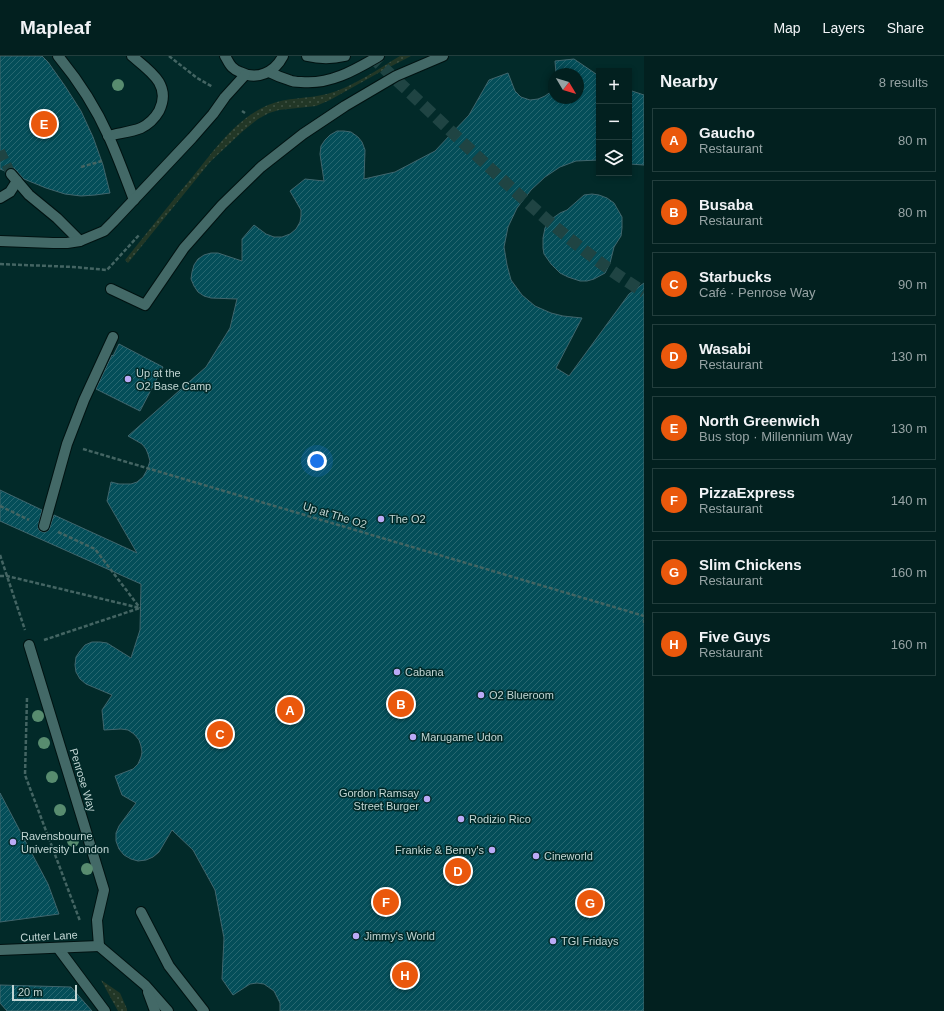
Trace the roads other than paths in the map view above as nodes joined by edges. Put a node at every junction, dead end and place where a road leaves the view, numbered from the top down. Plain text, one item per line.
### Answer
1 (58, 56) edge
2 (132, 56) edge
3 (225, 56) edge
4 (283, 56) edge
5 (307, 56) edge
6 (345, 56) edge
7 (379, 56) edge
8 (443, 56) edge
9 (269, 72) junction
10 (244, 74) junction
11 (108, 136) junction
12 (0, 198) edge
13 (134, 200) junction
14 (0, 241) edge
15 (80, 241) junction
16 (111, 289) dead end
17 (112, 337) dead end
18 (44, 526) road end
19 (29, 645) road end
20 (141, 912) dead end
21 (94, 946) junction
22 (58, 948) junction
23 (0, 950) edge
24 (145, 985) junction
25 (106, 1011) edge
26 (155, 1011) edge
27 (168, 1011) edge
28 (204, 1011) edge

1 - 11 street
2 - 11 street
3 - 10 street
4 - 9 street
5 - 6 street
7 - 9 street
8 - 16 street
9 - 10 street
10 - 13 street
11 - 13 street
12 - 15 street
13 - 15 street
14 - 15 street
17 - 18 street
19 - 21 street, Penrose Way
20 - 28 street
21 - 22 street, Cutter Lane
21 - 24 street
22 - 23 street, Cutter Lane
22 - 25 street
24 - 26 street
24 - 27 street

